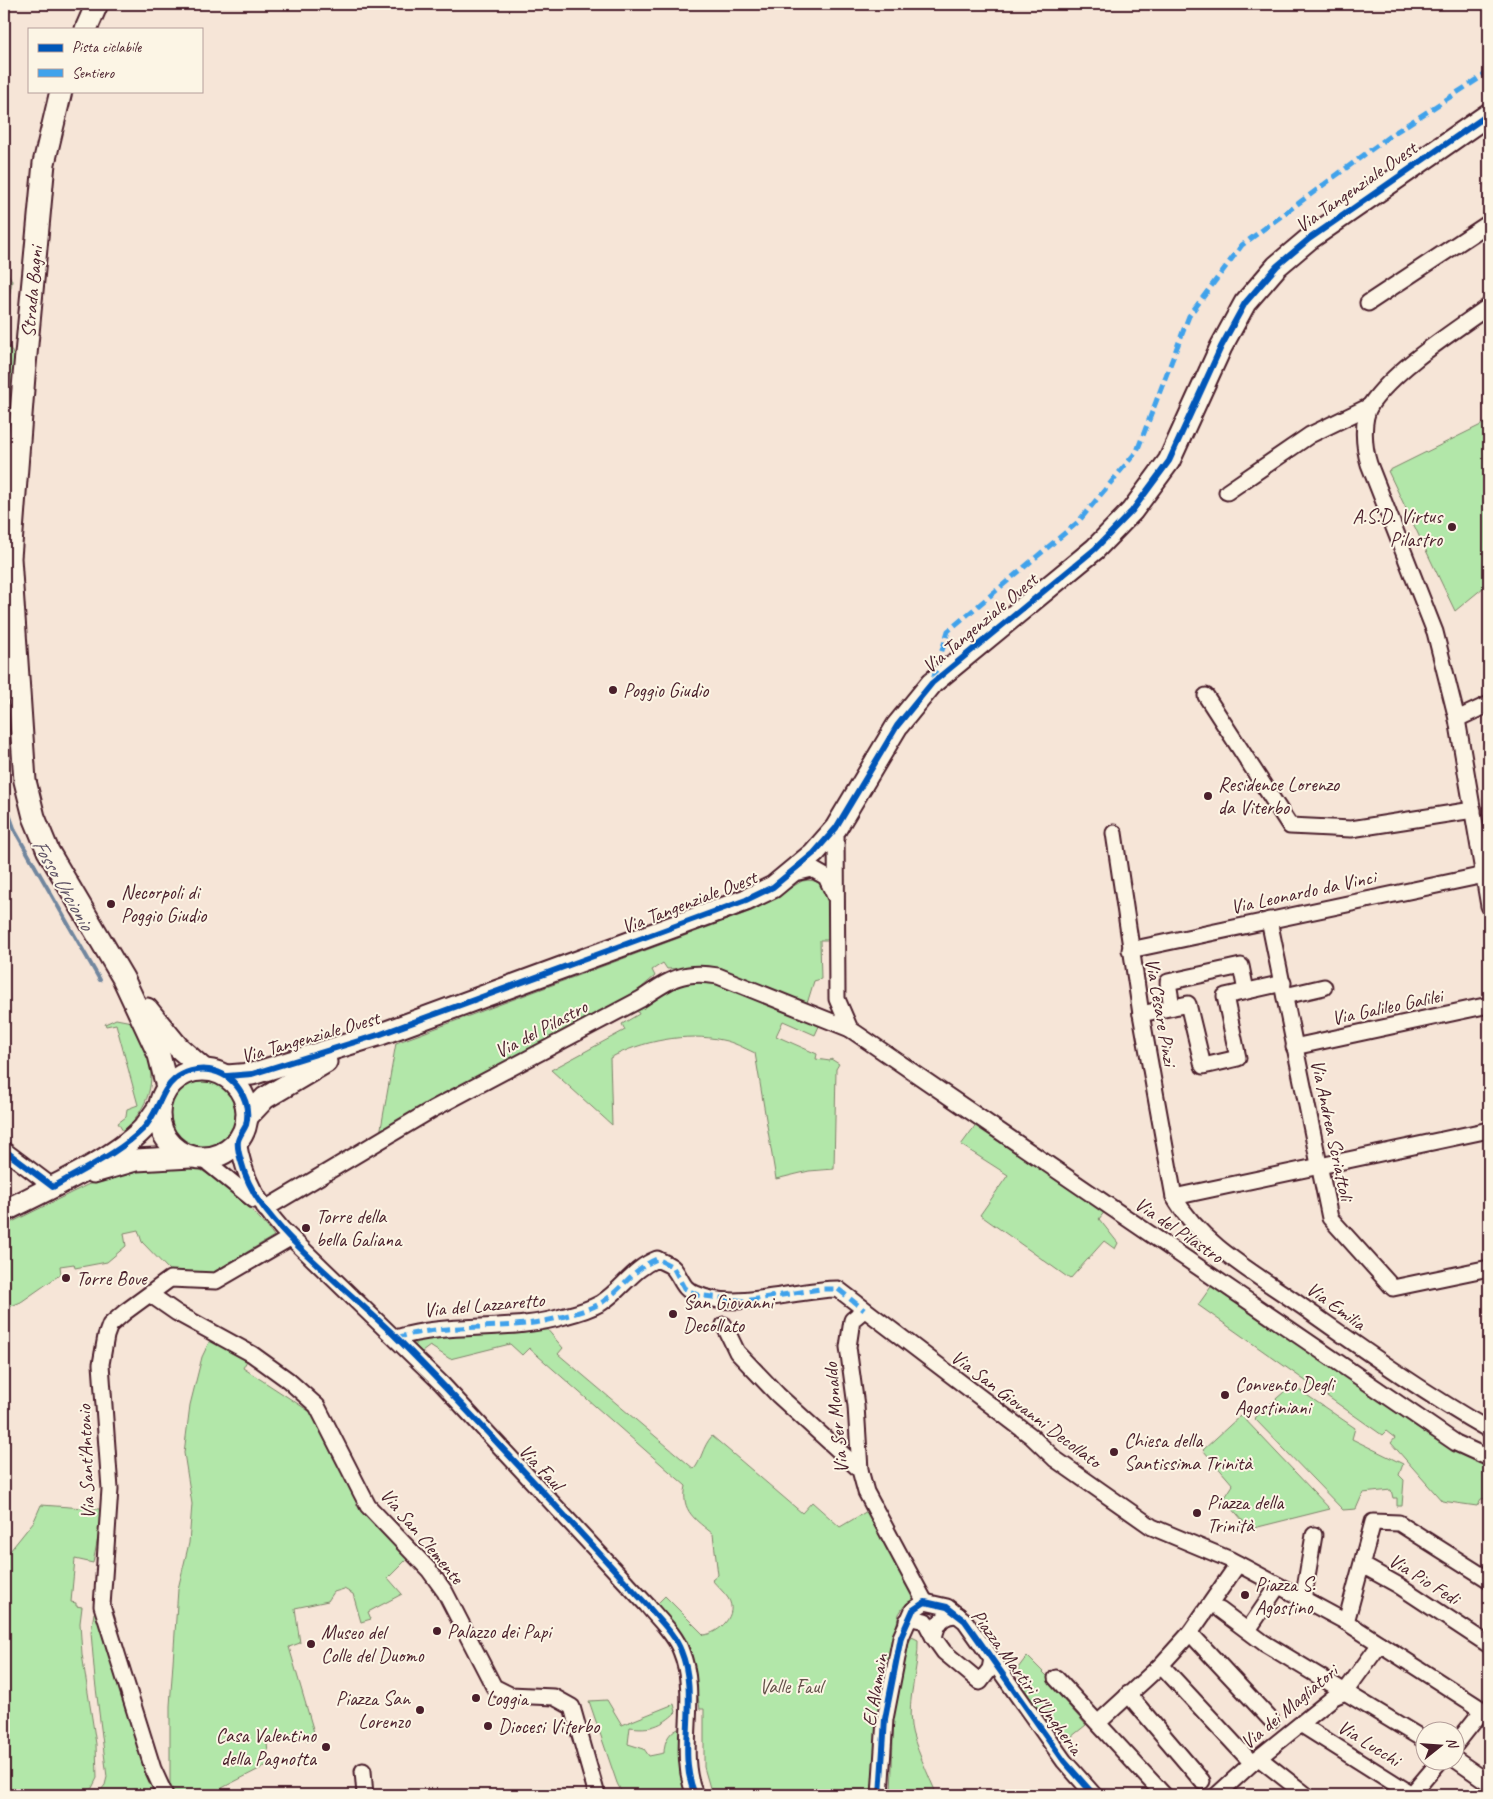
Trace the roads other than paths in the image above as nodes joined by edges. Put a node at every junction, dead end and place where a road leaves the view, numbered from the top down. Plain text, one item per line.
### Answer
1 (97, 4) edge
2 (86, 28) edge
3 (60, 92) edge
4 (1489, 114) edge
5 (1489, 223) edge
6 (1368, 303) dead end
7 (1489, 306) edge
8 (1370, 406) junction
9 (1227, 492) dead end
10 (1206, 696) dead end
11 (1489, 704) edge
12 (1457, 719) junction
13 (1473, 810) junction
14 (836, 828) junction
15 (1114, 833) dead end
16 (790, 874) junction
17 (1486, 874) edge
18 (836, 898) junction
19 (1489, 906) edge
20 (1269, 920) junction
21 (1130, 950) junction
22 (123, 978) junction
23 (1324, 988) dead end
24 (1284, 989) junction
25 (1246, 991) junction
26 (1489, 1006) edge
27 (1172, 1007) junction
28 (1141, 1014) junction
29 (850, 1029) junction
30 (381, 1034) junction
31 (1294, 1047) junction
32 (203, 1069) junction
33 (227, 1076) junction
34 (163, 1097) junction
35 (247, 1117) junction
36 (1489, 1130) edge
37 (238, 1141) junction
38 (4, 1150) edge
39 (197, 1158) junction
40 (1319, 1167) junction
41 (53, 1186) junction
42 (1174, 1198) junction
43 (265, 1208) junction
44 (4, 1211) edge
45 (290, 1238) junction
46 (1489, 1268) edge
47 (151, 1295) junction
48 (864, 1310) junction
49 (724, 1324) dead end
50 (396, 1338) junction
51 (1489, 1430) edge
52 (1489, 1458) edge
53 (860, 1470) junction
54 (1314, 1534) dead end
55 (1238, 1564) junction
56 (1362, 1565) junction
57 (1489, 1580) edge
58 (1278, 1586) junction
59 (1303, 1600) junction
60 (925, 1602) junction
61 (1220, 1610) dead end
62 (958, 1615) junction
63 (907, 1621) junction
64 (1346, 1622) junction
65 (1248, 1630) junction
66 (1190, 1633) junction
67 (934, 1638) junction
68 (1380, 1644) junction
69 (1489, 1645) edge
70 (992, 1659) junction
71 (1161, 1665) junction
72 (1056, 1678) dead end
73 (1345, 1692) junction
74 (1128, 1694) junction
75 (1486, 1712) edge
76 (1099, 1722) junction
77 (1302, 1725) junction
78 (1279, 1728) junction
79 (1466, 1733) edge
80 (1416, 1735) edge
81 (1256, 1760) junction
82 (1466, 1767) edge
83 (363, 1771) dead end
84 (1431, 1772) edge
85 (1489, 1783) edge
86 (1211, 1790) edge
87 (165, 1795) edge
88 (365, 1795) edge
89 (597, 1795) edge
90 (695, 1795) edge
91 (880, 1795) edge
92 (1094, 1795) edge
93 (1164, 1795) edge
94 (1306, 1795) edge
95 (1412, 1795) edge

1 - 2 main road
3 - 22 main road, Strada Bagni
4 - 14 main road, Via Tangenziale Ovest
5 - 6 street
7 - 8 street
8 - 9 street
8 - 12 street
10 - 13 street
11 - 12 street
12 - 13 street
13 - 17 street
14 - 16 main road, Via Tangenziale Ovest
14 - 18 street
15 - 21 street, Via Cesare Pinzi
16 - 18 street
16 - 30 main road, Via Tangenziale Ovest
17 - 19 street
17 - 20 street, Via Leonardo da Vinci
18 - 29 street
20 - 21 street, Via Leonardo da Vinci
20 - 24 street, Via Andrea Scriattoli
21 - 28 street, Via Cesare Pinzi
22 - 32 main road, Strada Bagni
22 - 34 main road, Strada Bagni
23 - 24 street
24 - 25 street
24 - 31 street, Via Andrea Scriattoli
25 - 27 street
25 - 27 street
26 - 31 street, Via Galileo Galilei
27 - 28 street
28 - 42 street, Via Cesare Pinzi
29 - 43 street, Via del Pilastro
29 - 52 street, Via del Pilastro
30 - 33 main road, Via Tangenziale Ovest
30 - 35 main road, Via Tangenziale Ovest
31 - 40 street, Via Andrea Scriattoli
32 - 33 main road
32 - 34 main road
33 - 35 main road
34 - 39 main road
34 - 41 main road
35 - 37 main road
36 - 40 street
37 - 39 main road
37 - 43 street, Via Faul
38 - 41 street
39 - 41 main road
39 - 43 street, Via Faul
40 - 42 street
40 - 46 street, Via Andrea Scriattoli
41 - 44 main road
42 - 51 street, Via Emilia
43 - 45 street, Via Faul
45 - 47 street, Via Sant'Antonio
45 - 50 street, Via Faul
47 - 87 street, Via Sant'Antonio
47 - 89 street, Via San Clemente
48 - 50 street, Via del Lazzaretto
48 - 53 street, Via Ser Monaldo
48 - 55 street, Via San Giovanni Decollato
49 - 53 street
50 - 90 street, Via Faul
53 - 60 street, Via Ser Monaldo
54 - 59 street
55 - 58 street, Via San Giovanni Decollato
55 - 66 street
56 - 57 street
56 - 64 street
56 - 69 street, Via Pio Fedi
58 - 59 street, Via San Giovanni Decollato
58 - 65 street
59 - 64 street, Via San Giovanni Decollato
60 - 62 street, Piazza Martiri d'Ungheria
60 - 63 street
61 - 65 street
62 - 67 street
62 - 70 street, Piazza Martiri d'Ungheria
63 - 67 street
63 - 91 street, El Alamain
64 - 68 street, Via San Giovanni Decollato
65 - 73 street
66 - 71 street
66 - 78 street
67 - 70 street
68 - 73 street, Via dei Magliatori
68 - 75 street, Via San Giovanni Decollato
70 - 92 street, Piazza Martiri d'Ungheria
71 - 74 street
71 - 81 street
72 - 76 street
73 - 77 street, Via dei Magliatori
73 - 80 street
74 - 76 street
74 - 86 street
75 - 79 street
76 - 93 street
77 - 78 street, Via dei Magliatori
77 - 95 street, Via Lucchi
78 - 81 street, Via dei Magliatori
81 - 86 street, Via dei Magliatori
81 - 94 street
82 - 85 street
83 - 88 street
84 - 95 street

